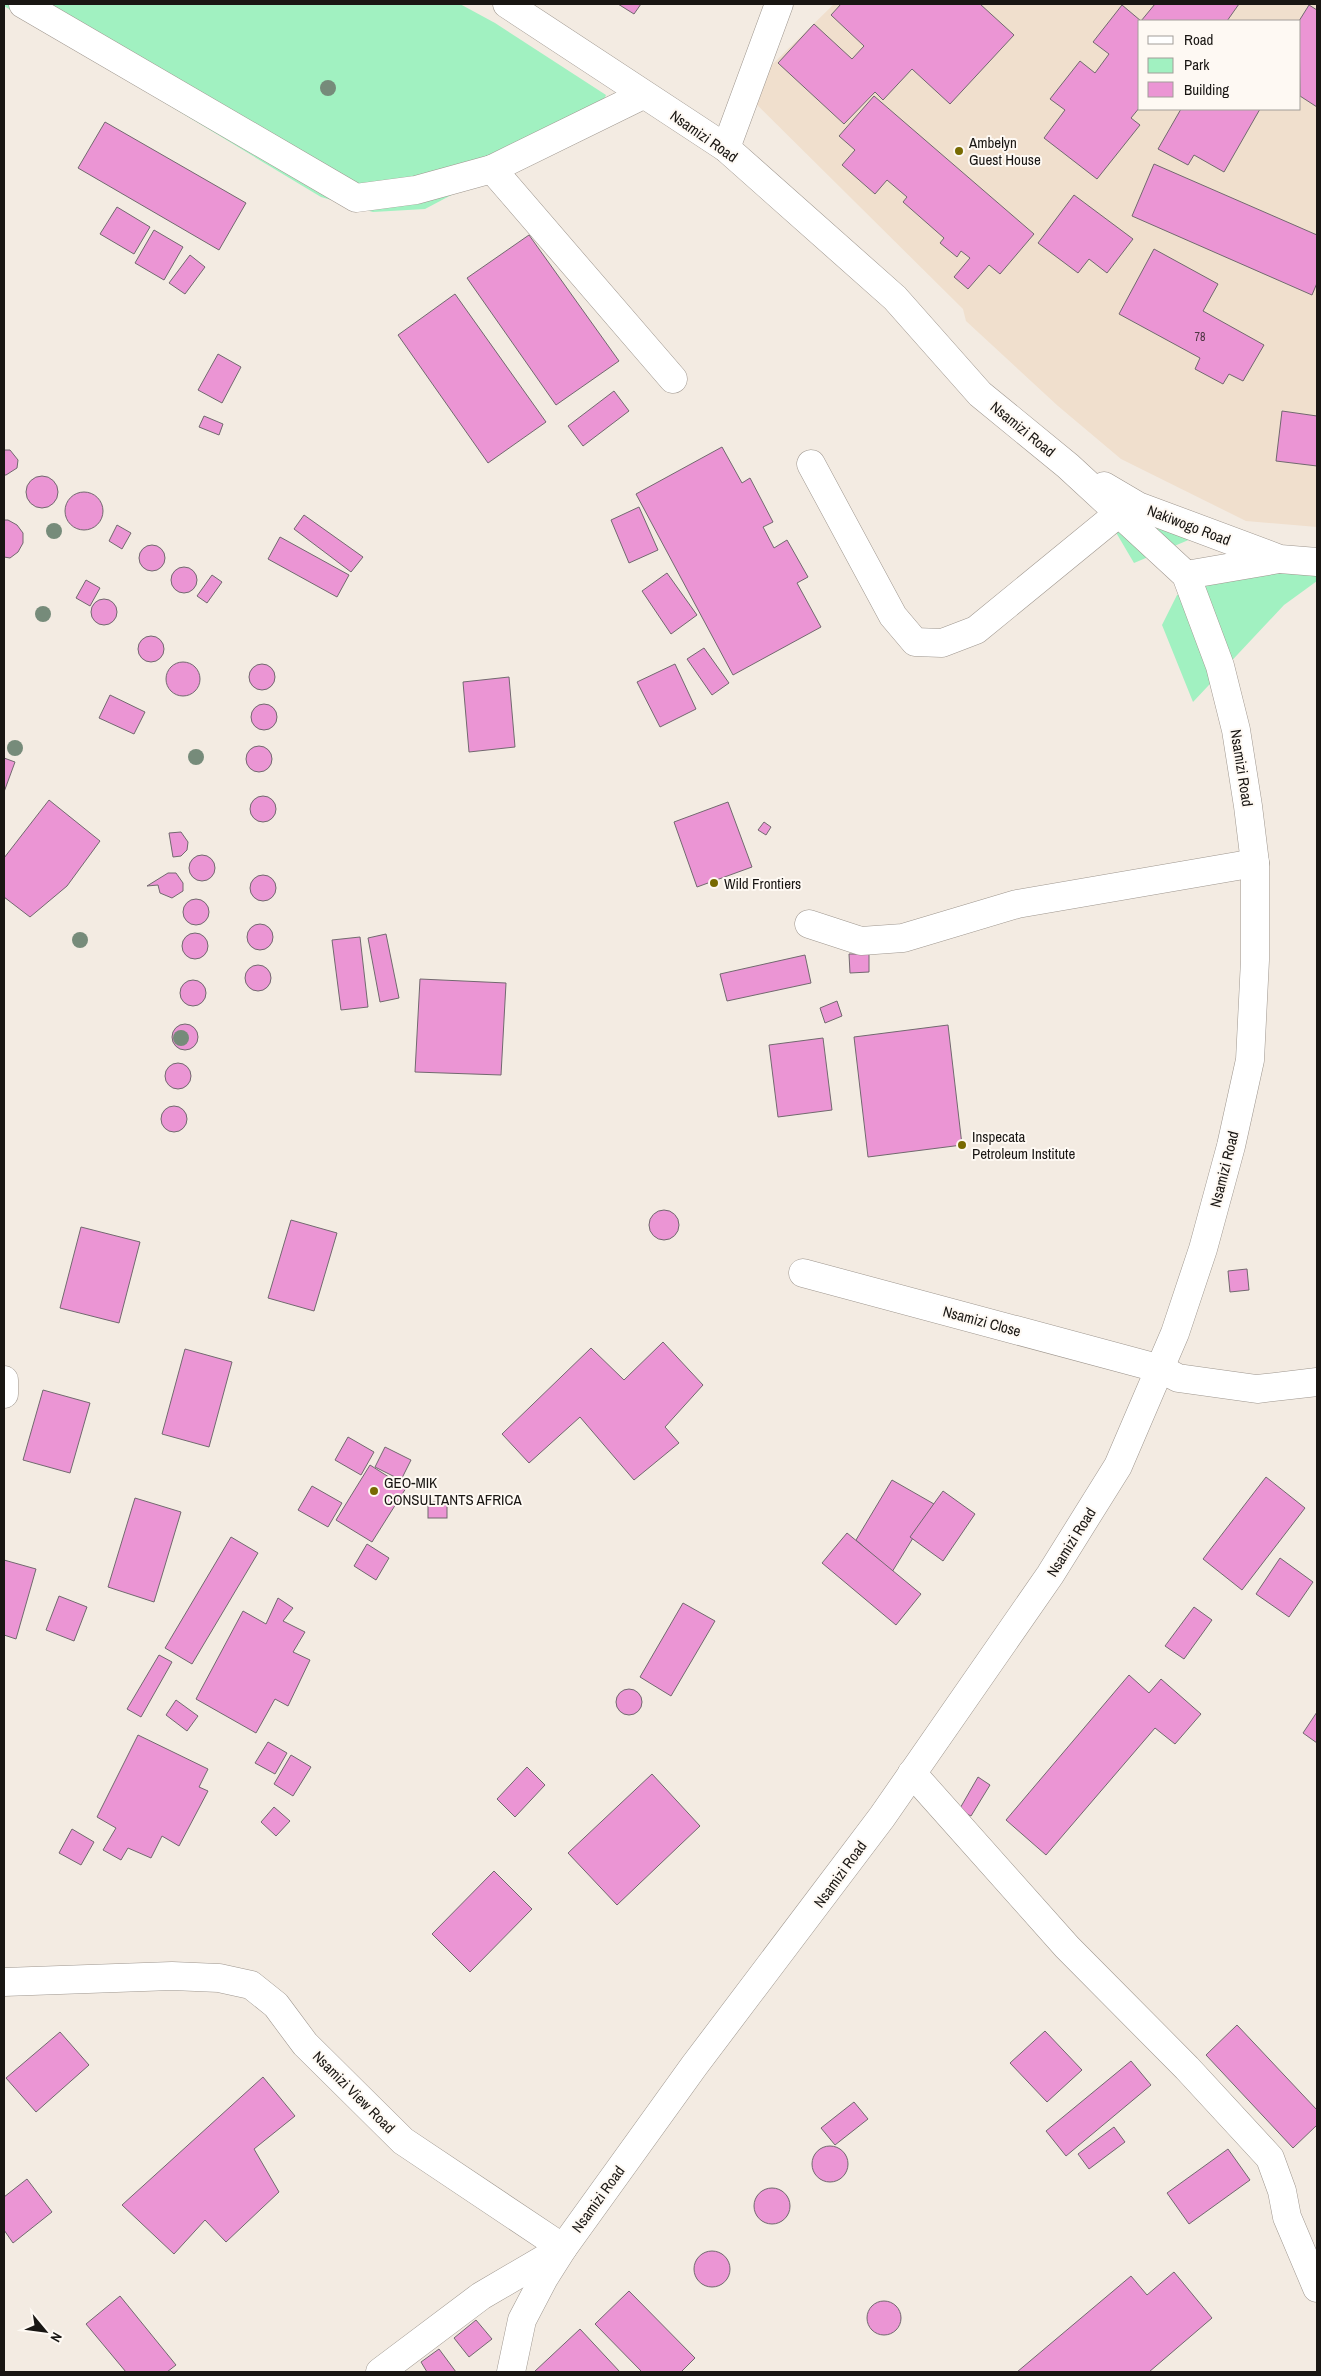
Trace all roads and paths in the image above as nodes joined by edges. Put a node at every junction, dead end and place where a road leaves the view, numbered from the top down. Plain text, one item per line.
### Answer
1 (23, 4) edge
2 (507, 4) edge
3 (779, 4) edge
4 (643, 95) junction
5 (726, 148) junction
6 (492, 169) junction
7 (674, 379) dead end
8 (811, 464) dead end
9 (1068, 466) junction
10 (1119, 513) junction
11 (1280, 559) junction
12 (1317, 562) edge
13 (1186, 575) junction
14 (1255, 863) junction
15 (809, 924) dead end
16 (803, 1273) dead end
17 (1161, 1369) junction
18 (4, 1380) edge
19 (1317, 1382) edge
20 (4, 1394) edge
21 (912, 1773) junction
22 (4, 1982) edge
23 (563, 2248) junction
24 (1317, 2288) edge
25 (380, 2372) edge
26 (511, 2372) edge

1 - 6 street
2 - 4 street, Nsamizi Road
3 - 5 street
4 - 5 street, Nsamizi Road
4 - 6 street
5 - 9 street, Nsamizi Road
6 - 7 street
8 - 10 street
9 - 10 street, Nsamizi Road
9 - 11 street, Nakiwogo Road
10 - 13 street, Nsamizi Road
11 - 12 street, Nakiwogo Road
11 - 13 street
13 - 14 street, Nsamizi Road
14 - 15 street
14 - 17 street, Nsamizi Road
16 - 17 street, Nsamizi Close
17 - 19 street, Nsamizi Close
17 - 21 street, Nsamizi Road
18 - 20 street
21 - 23 street, Nsamizi Road
21 - 24 street
22 - 23 street, Nsamizi View Road
23 - 25 street, Nsamizi Road
23 - 26 street

